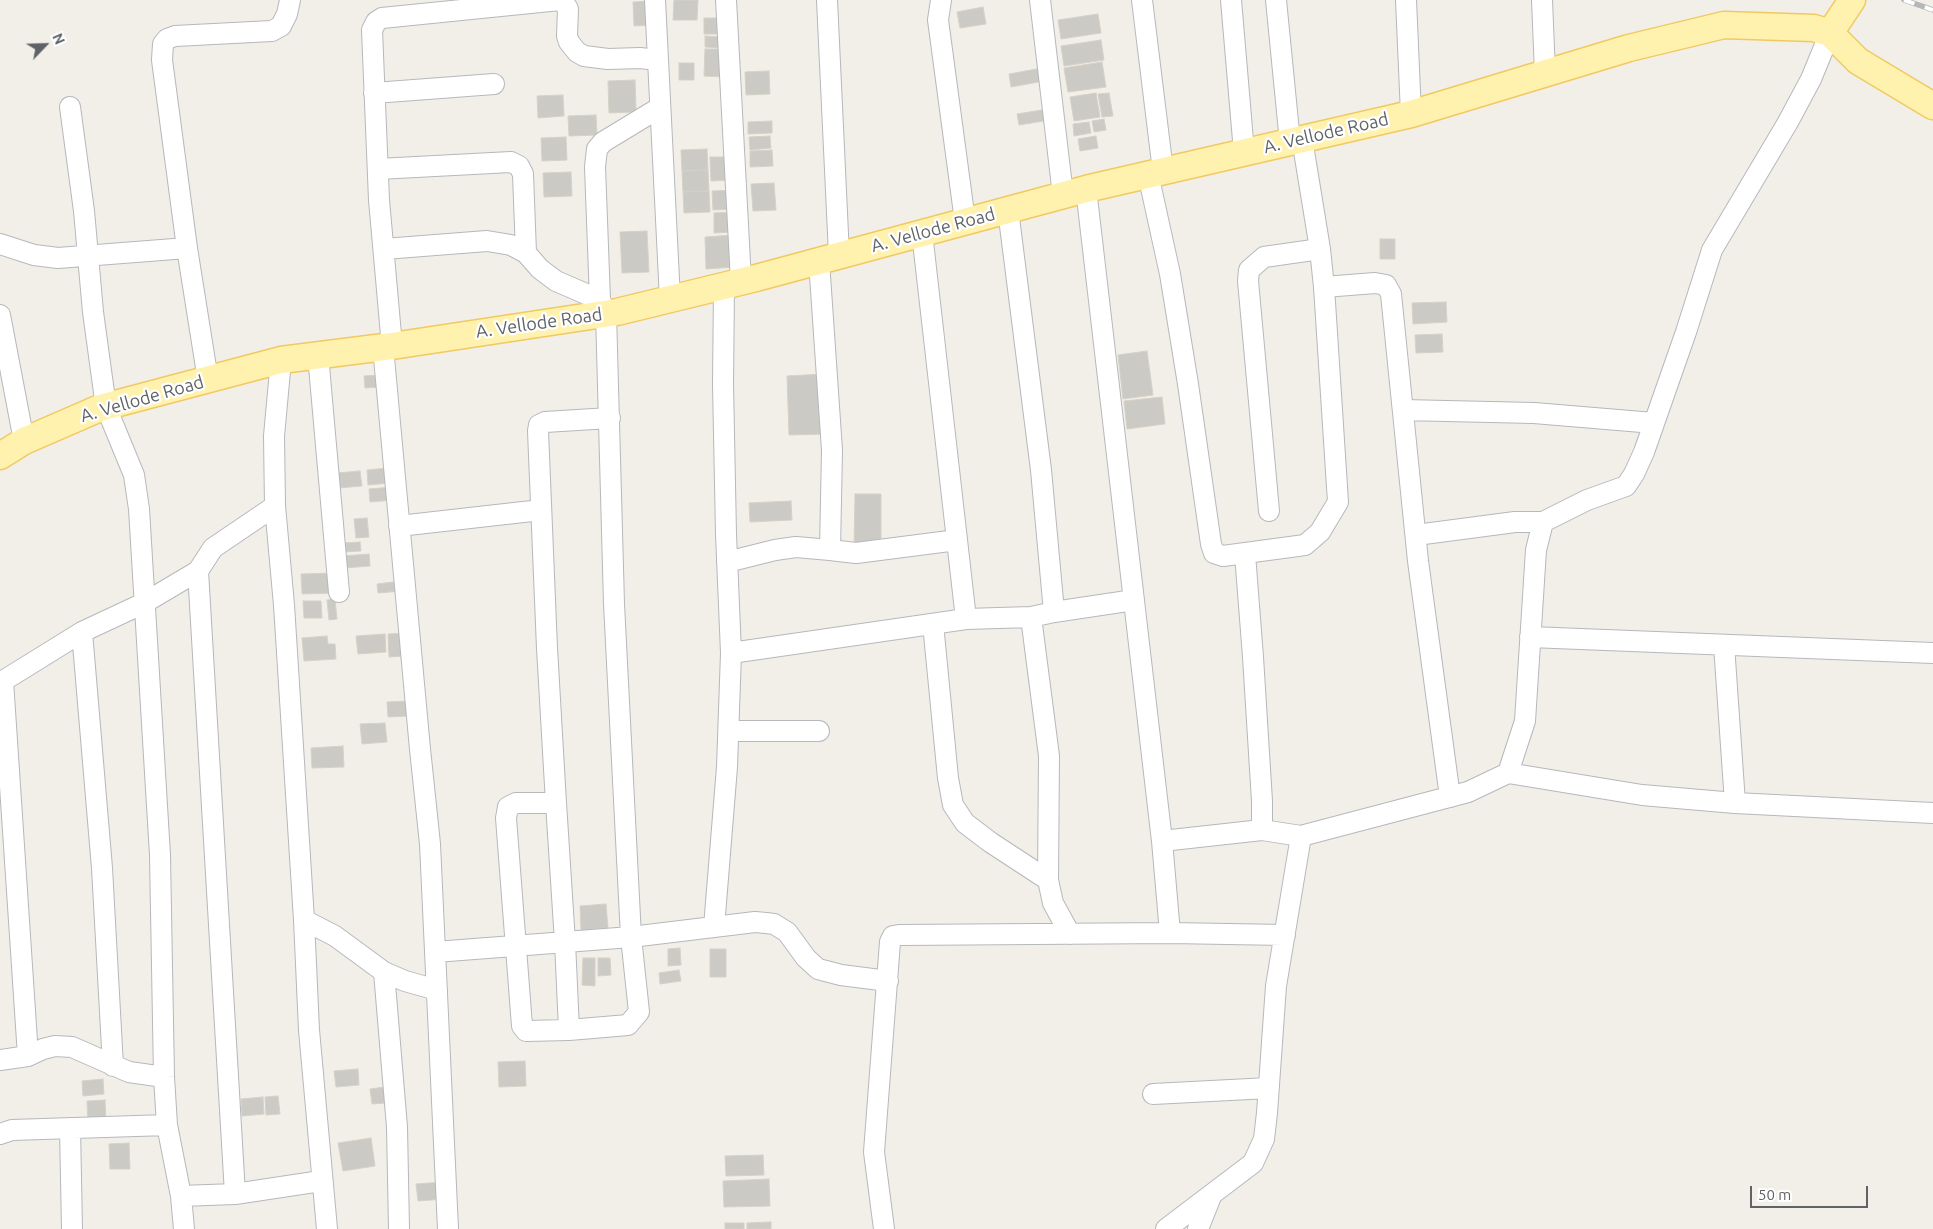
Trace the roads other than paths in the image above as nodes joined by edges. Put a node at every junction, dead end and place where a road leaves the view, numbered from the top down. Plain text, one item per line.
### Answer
1 (290, 0) edge
2 (655, 0) edge
3 (726, 0) edge
4 (826, 0) edge
5 (940, 0) edge
6 (1040, 0) edge
7 (1142, 0) edge
8 (1231, 0) edge
9 (1276, 0) edge
10 (1406, 0) edge
11 (1542, 0) edge
12 (1852, 0) edge
13 (1830, 33) junction
14 (657, 60) junction
15 (1545, 73) junction
16 (494, 84) dead end
17 (374, 93) junction
18 (1933, 106) edge
19 (70, 107) dead end
20 (659, 108) junction
21 (1411, 114) junction
22 (1296, 140) junction
23 (1244, 152) junction
24 (378, 169) junction
25 (1156, 173) junction
26 (1075, 192) junction
27 (1008, 210) junction
28 (965, 221) junction
29 (922, 233) junction
30 (0, 244) edge
31 (187, 248) junction
32 (384, 249) junction
33 (1320, 249) junction
34 (526, 253) junction
35 (88, 256) junction
36 (829, 258) junction
37 (732, 284) junction
38 (1324, 286) junction
39 (670, 299) junction
40 (603, 307) junction
41 (0, 315) edge
42 (388, 347) junction
43 (318, 356) junction
44 (280, 360) junction
45 (208, 380) junction
46 (106, 407) junction
47 (1403, 410) junction
48 (610, 418) junction
49 (1654, 423) junction
50 (24, 442) junction
51 (0, 456) edge
52 (275, 506) junction
53 (541, 510) junction
54 (1269, 511) dead end
55 (1543, 522) junction
56 (400, 526) junction
57 (1416, 536) junction
58 (957, 540) junction
59 (830, 550) junction
60 (1245, 554) junction
61 (727, 562) junction
62 (198, 571) junction
63 (339, 592) dead end
64 (1134, 600) junction
65 (144, 603) junction
66 (1054, 612) junction
67 (1031, 617) junction
68 (966, 618) junction
69 (933, 624) junction
70 (82, 632) junction
71 (1530, 636) junction
72 (1724, 645) junction
73 (731, 653) junction
74 (1933, 653) edge
75 (2, 679) edge
76 (729, 731) junction
77 (819, 731) dead end
78 (1508, 773) junction
79 (1450, 797) junction
80 (556, 803) junction
81 (1734, 803) junction
82 (1933, 813) edge
83 (1262, 830) junction
84 (1300, 836) junction
85 (1162, 841) junction
86 (1048, 880) junction
87 (304, 920) junction
88 (714, 927) junction
89 (1170, 933) junction
90 (1070, 934) junction
91 (1285, 935) junction
92 (631, 937) junction
93 (565, 942) junction
94 (516, 946) junction
95 (435, 952) junction
96 (384, 972) junction
97 (888, 981) junction
98 (437, 990) junction
99 (569, 1030) junction
100 (28, 1056) junction
101 (0, 1060) edge
102 (113, 1066) junction
103 (164, 1077) junction
104 (1269, 1088) junction
105 (1152, 1094) dead end
106 (167, 1125) junction
107 (70, 1128) junction
108 (0, 1134) edge
109 (321, 1181) junction
110 (1212, 1193) junction
111 (235, 1194) junction
112 (181, 1196) junction
113 (72, 1229) edge
114 (184, 1229) edge
115 (327, 1229) edge
116 (399, 1229) edge
117 (448, 1229) edge
118 (884, 1229) edge
119 (1166, 1229) edge
120 (1198, 1229) edge

1 - 31 street
2 - 14 street
3 - 37 street
4 - 36 street
5 - 28 street
6 - 26 street
7 - 25 street
8 - 23 street
9 - 22 street
10 - 21 street
11 - 15 street
12 - 13 main road
13 - 15 main road, A. Vellode Road
13 - 18 main road
13 - 49 street
14 - 17 street
14 - 20 street
15 - 21 main road, A. Vellode Road
16 - 17 street
17 - 24 street
19 - 35 street
20 - 39 street
20 - 40 street
21 - 22 main road, A. Vellode Road
22 - 23 main road, A. Vellode Road
22 - 33 street
23 - 25 main road, A. Vellode Road
24 - 32 street
24 - 34 street
25 - 26 main road, A. Vellode Road
25 - 60 street
26 - 27 main road, A. Vellode Road
26 - 64 street
27 - 28 main road, A. Vellode Road
27 - 66 street
28 - 29 main road, A. Vellode Road
29 - 36 main road, A. Vellode Road
29 - 58 street
30 - 35 street
31 - 35 street
31 - 45 street
32 - 34 street
32 - 42 street
33 - 38 street
33 - 54 street
34 - 40 street
35 - 46 street
36 - 37 main road, A. Vellode Road
36 - 59 street
37 - 39 main road, A. Vellode Road
37 - 61 street
38 - 47 street
38 - 60 street
39 - 40 main road, A. Vellode Road
40 - 42 main road, A. Vellode Road
40 - 48 street
41 - 50 street
42 - 43 main road, A. Vellode Road
42 - 56 street
43 - 44 main road, A. Vellode Road
43 - 63 street
44 - 45 main road, A. Vellode Road
44 - 52 street
45 - 46 main road, A. Vellode Road
46 - 50 main road, A. Vellode Road
46 - 65 street
47 - 49 street
47 - 57 street
48 - 53 street
48 - 92 street
49 - 55 street
50 - 51 main road, A. Vellode Road
52 - 62 street
52 - 87 street
53 - 56 street
53 - 80 street
55 - 57 street
55 - 71 street
56 - 95 street
57 - 79 street
58 - 59 street
58 - 68 street
59 - 61 street
60 - 83 street
61 - 73 street
62 - 65 street
62 - 111 street
64 - 66 street
64 - 85 street
65 - 70 street
65 - 103 street
66 - 67 street
67 - 68 street
67 - 86 street
68 - 69 street
69 - 73 street
69 - 86 street
70 - 75 street
70 - 102 street
71 - 72 street
71 - 78 street
72 - 74 street
72 - 81 street
73 - 76 street
75 - 100 street
76 - 77 street
76 - 88 street
78 - 79 street
78 - 81 street
79 - 84 street
80 - 93 street
80 - 94 street
81 - 82 street
83 - 84 street
83 - 85 street
84 - 91 street
85 - 89 street
86 - 90 street
87 - 96 street
87 - 109 street
88 - 92 street
88 - 97 street
89 - 90 street
89 - 91 street
90 - 97 street
91 - 104 street
92 - 93 street
92 - 99 street
93 - 94 street
93 - 99 street
94 - 95 street
94 - 99 street
95 - 98 street
96 - 98 street
96 - 116 street
97 - 118 street
98 - 117 street
100 - 101 street
100 - 102 street
102 - 103 street
103 - 106 street
104 - 105 street
104 - 110 street
106 - 107 street
106 - 112 street
107 - 108 street
107 - 113 street
109 - 111 street
109 - 115 street
110 - 119 street
110 - 120 street
111 - 112 street
112 - 114 street

